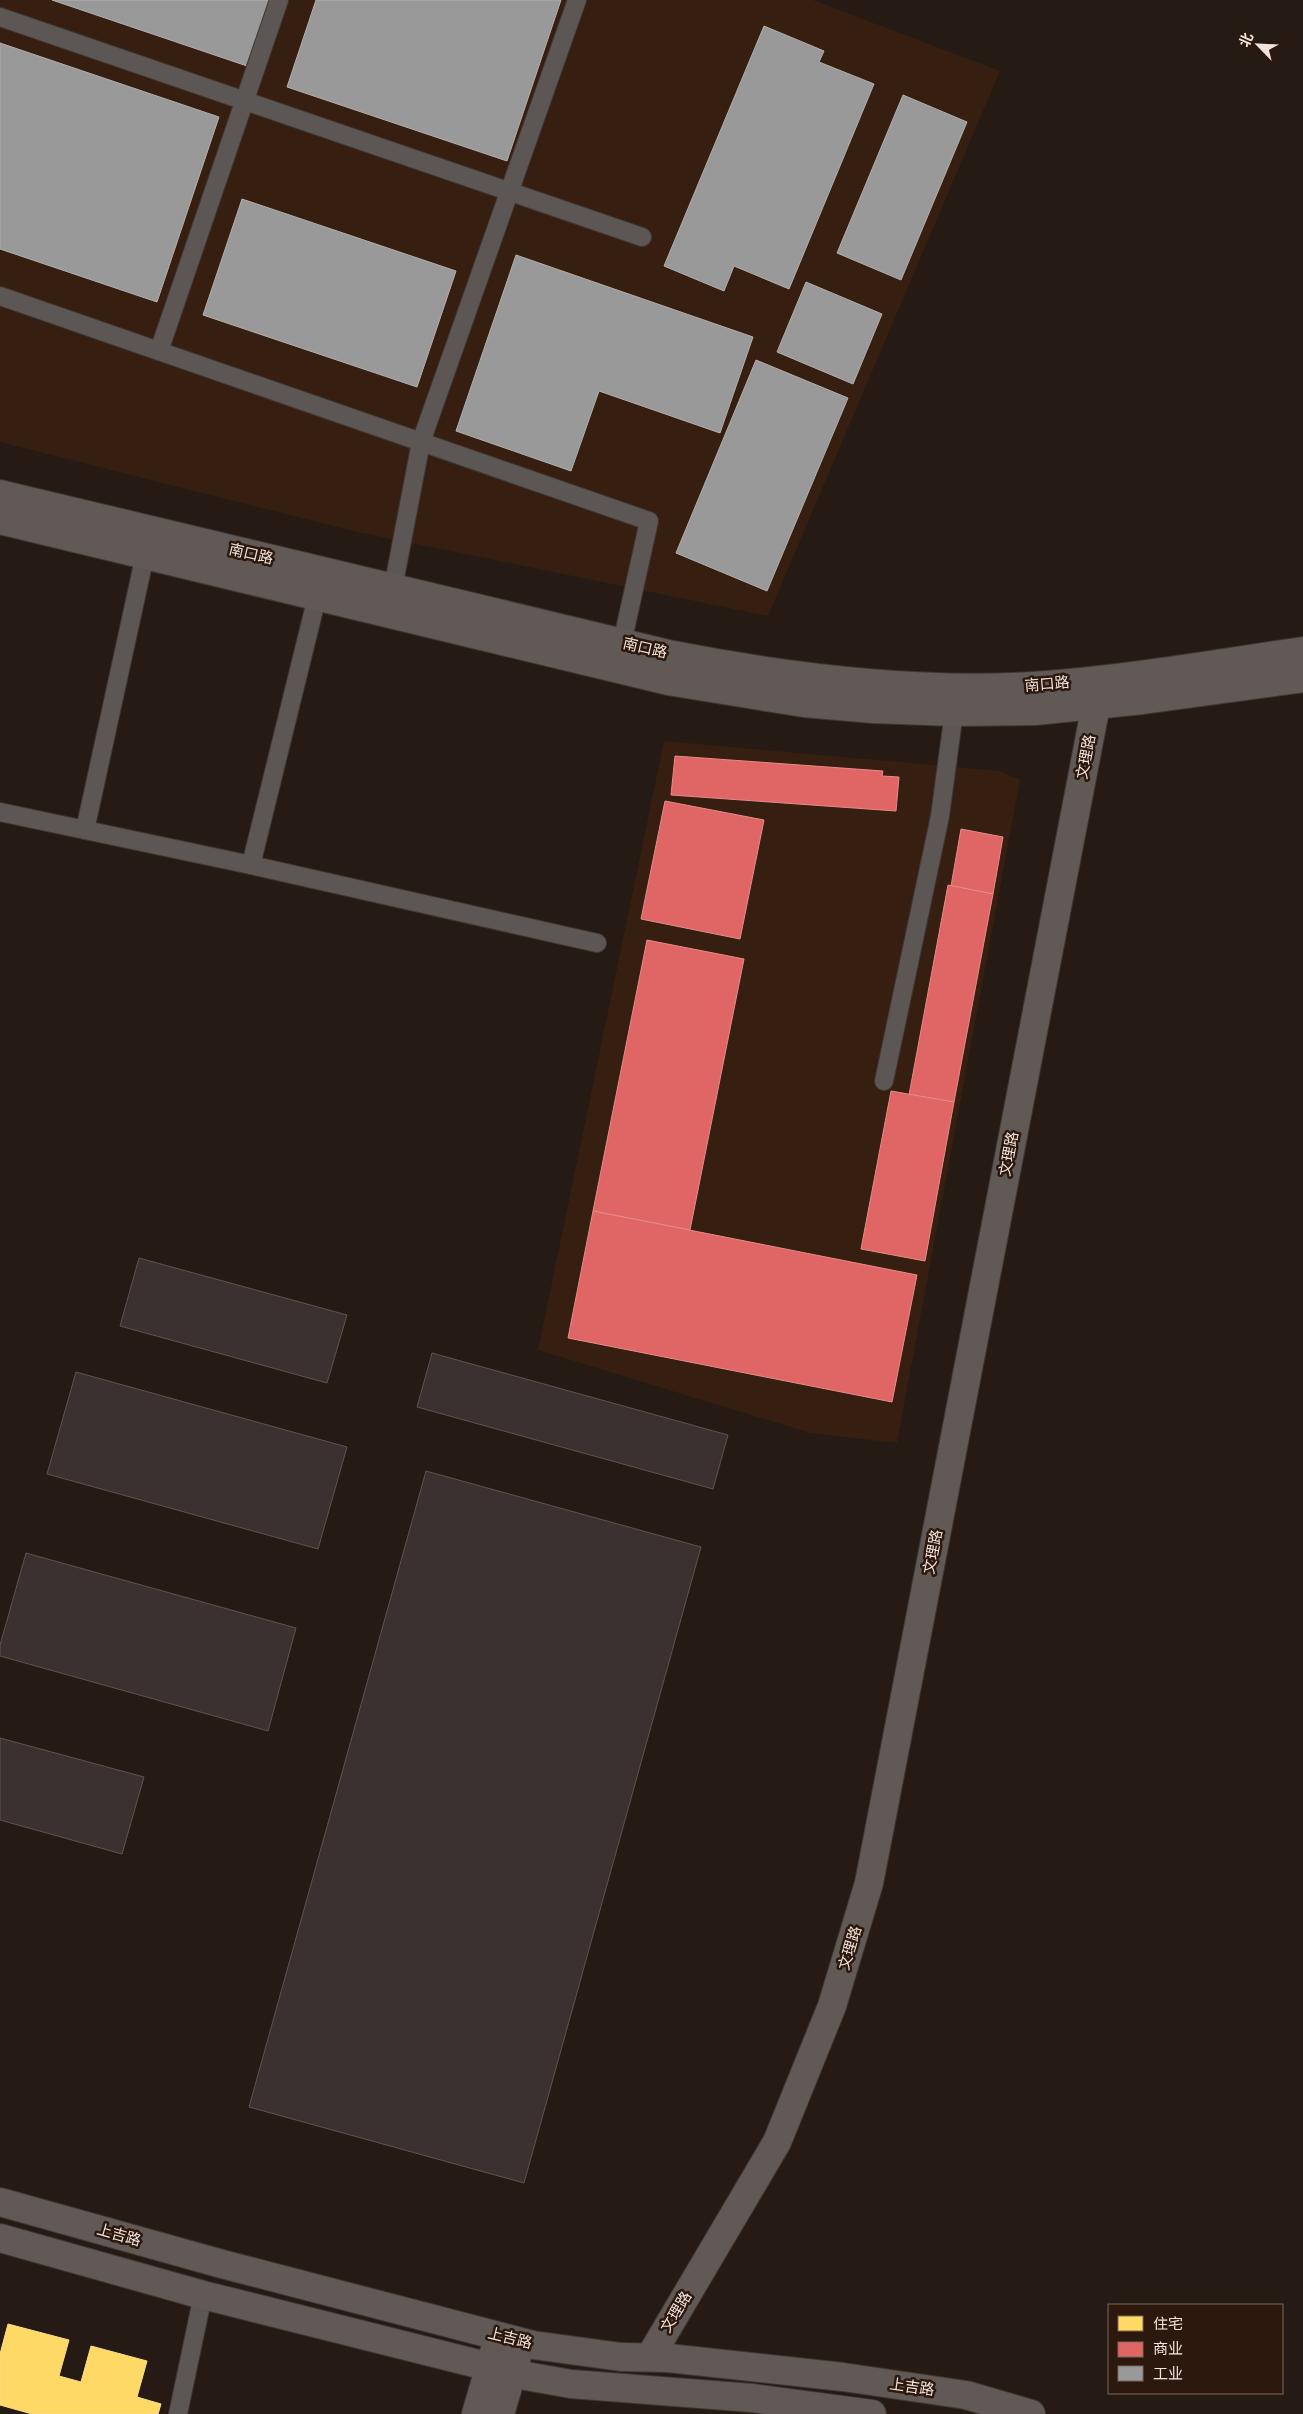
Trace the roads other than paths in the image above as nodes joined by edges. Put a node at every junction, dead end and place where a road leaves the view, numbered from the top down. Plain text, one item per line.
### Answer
1 (279, 0) edge
2 (577, 0) edge
3 (0, 16) edge
4 (244, 101) junction
5 (510, 192) junction
6 (642, 237) dead end
7 (0, 296) edge
8 (159, 351) junction
9 (421, 442) junction
10 (0, 494) edge
11 (0, 520) edge
12 (144, 555) junction
13 (392, 588) junction
14 (317, 597) junction
15 (622, 643) junction
16 (1303, 651) edge
17 (1303, 678) edge
18 (1096, 705) junction
19 (954, 712) junction
20 (0, 812) edge
21 (85, 830) junction
22 (251, 866) junction
23 (597, 943) dead end
24 (884, 1081) dead end
25 (0, 2202) edge
26 (0, 2238) edge
27 (203, 2295) junction
28 (510, 2339) junction
29 (650, 2358) junction
30 (501, 2370) junction
31 (178, 2414) edge
32 (476, 2414) edge
33 (500, 2414) edge
34 (872, 2414) edge
35 (1032, 2414) edge

1 - 4 lane
2 - 5 lane
3 - 4 lane
4 - 5 lane
4 - 8 lane
5 - 6 lane
5 - 9 lane
7 - 8 lane
8 - 9 lane
9 - 13 lane
9 - 15 lane
10 - 13 main road, 南口路
11 - 12 main road, 南口路
12 - 14 main road, 南口路
12 - 21 lane
13 - 15 main road, 南口路
14 - 19 main road, 南口路
14 - 22 lane
15 - 16 main road, 南口路
17 - 18 main road, 南口路
18 - 19 main road, 南口路
18 - 29 main road, 文理路
19 - 24 lane
20 - 21 lane
21 - 22 lane
22 - 23 lane
25 - 28 main road, 上吉路
26 - 27 main road
27 - 30 main road
27 - 31 lane
28 - 29 main road, 上吉路
28 - 30 main road
29 - 35 main road, 上吉路
30 - 32 main road
30 - 33 main road
30 - 34 main road

